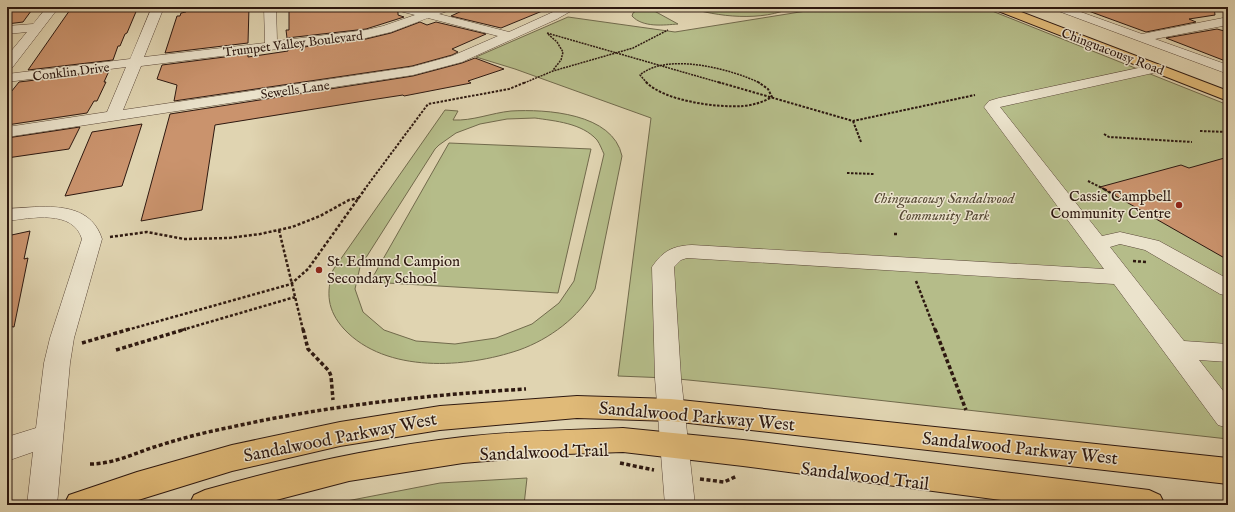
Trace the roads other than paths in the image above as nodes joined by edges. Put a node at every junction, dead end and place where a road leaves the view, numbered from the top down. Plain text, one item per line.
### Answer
1 (53, 7) edge
2 (158, 7) edge
3 (270, 7) edge
4 (396, 7) edge
5 (449, 7) edge
6 (572, 7) edge
7 (997, 7) edge
8 (1018, 7) edge
9 (1057, 7) edge
10 (428, 14) junction
11 (1228, 21) edge
12 (38, 27) junction
13 (7, 30) edge
14 (511, 36) junction
15 (1140, 38) junction
16 (271, 46) junction
17 (134, 63) junction
18 (7, 65) edge
19 (1157, 68) junction
20 (1228, 70) edge
21 (7, 78) edge
22 (1228, 86) edge
23 (1228, 96) edge
24 (113, 116) junction
25 (7, 132) edge
26 (7, 215) edge
27 (1096, 244) junction
28 (1121, 277) junction
29 (1228, 289) edge
30 (1177, 350) junction
31 (1228, 353) edge
32 (671, 410) junction
33 (1228, 417) edge
34 (49, 435) junction
35 (675, 444) junction
36 (7, 449) edge
37 (1228, 471) edge
38 (42, 505) edge
39 (80, 505) edge
40 (205, 505) edge
41 (680, 505) edge
42 (1149, 505) edge

1 - 12 street, Conklin Drive
2 - 17 street
3 - 16 street
4 - 10 street
5 - 10 street, Trumpet Valley Boulevard
6 - 14 street, Sewells Lane
7 - 19 main road, Chinguacousy Road
8 - 22 main road, Chinguacousy Road
9 - 15 street
10 - 14 street
10 - 16 street, Trumpet Valley Boulevard
11 - 15 street
12 - 13 street
12 - 18 street, Conklin Drive
14 - 24 street, Sewells Lane
15 - 20 street
16 - 17 street, Trumpet Valley Boulevard
17 - 21 street, Conklin Drive
17 - 24 street
19 - 23 main road, Chinguacousy Road
19 - 27 street
24 - 25 street, Sewells Lane
26 - 34 street
27 - 28 street
27 - 29 street
28 - 30 street
28 - 32 street
30 - 31 street
30 - 33 street
32 - 35 street
32 - 37 main road, Sandalwood Parkway West
32 - 39 main road, Sandalwood Parkway West
34 - 36 street
34 - 38 street
35 - 40 main road, Sandalwood Parkway West
35 - 41 street
35 - 42 main road, Sandalwood Parkway West

